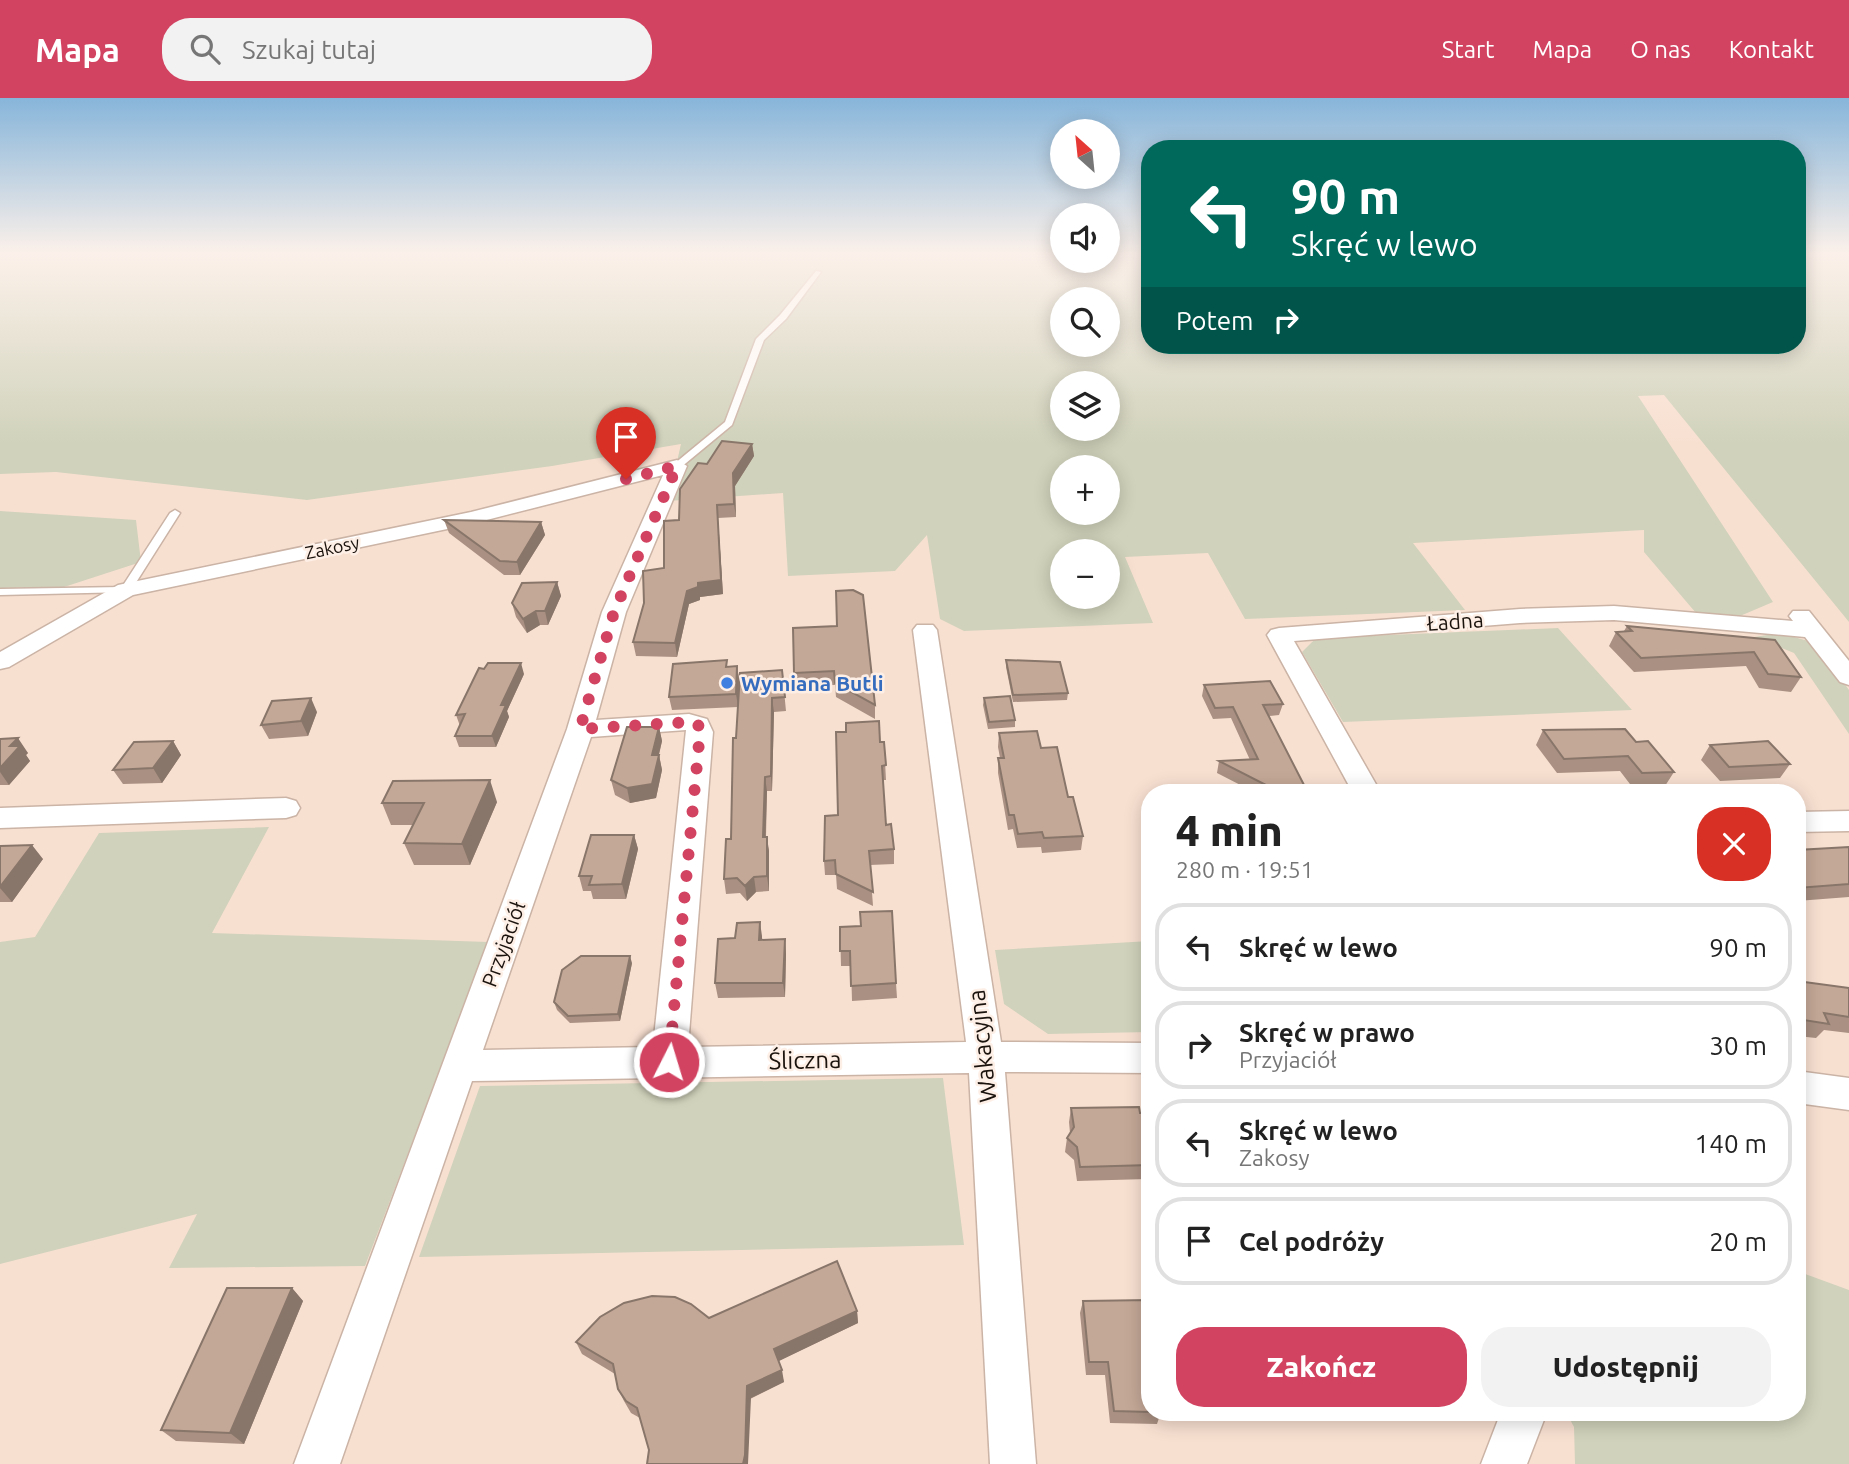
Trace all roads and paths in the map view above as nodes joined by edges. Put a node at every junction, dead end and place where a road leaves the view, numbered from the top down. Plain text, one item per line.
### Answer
1 (784, 316) edge
2 (677, 466) junction
3 (175, 513) dead end
4 (126, 590) junction
5 (0, 592) edge
6 (925, 630) dead end
7 (0, 662) edge
8 (1849, 677) edge
9 (580, 729) junction
10 (1362, 784) edge
11 (286, 808) dead end
12 (0, 818) edge
13 (1849, 821) edge
14 (1806, 822) edge
15 (986, 1057) junction
16 (1141, 1058) edge
17 (669, 1062) junction
18 (459, 1066) junction
19 (1806, 1088) edge
20 (1849, 1094) edge
21 (1521, 1421) edge
22 (317, 1464) edge
23 (1013, 1464) edge
24 (1504, 1464) edge

1 - 2 lane, Przyjaciół
2 - 4 street, Zakosy
2 - 9 street, Przyjaciół
3 - 4 lane
4 - 5 lane
4 - 7 street, Zakosy
6 - 15 street, Wakacyjna
8 - 10 street, Ładna
9 - 17 street
9 - 18 street, Przyjaciół
11 - 12 street
13 - 14 street
15 - 16 street, Śliczna
15 - 17 street, Śliczna
15 - 23 street, Wakacyjna
17 - 18 street, Śliczna
18 - 22 street, Przyjaciół
19 - 20 street
21 - 24 street

